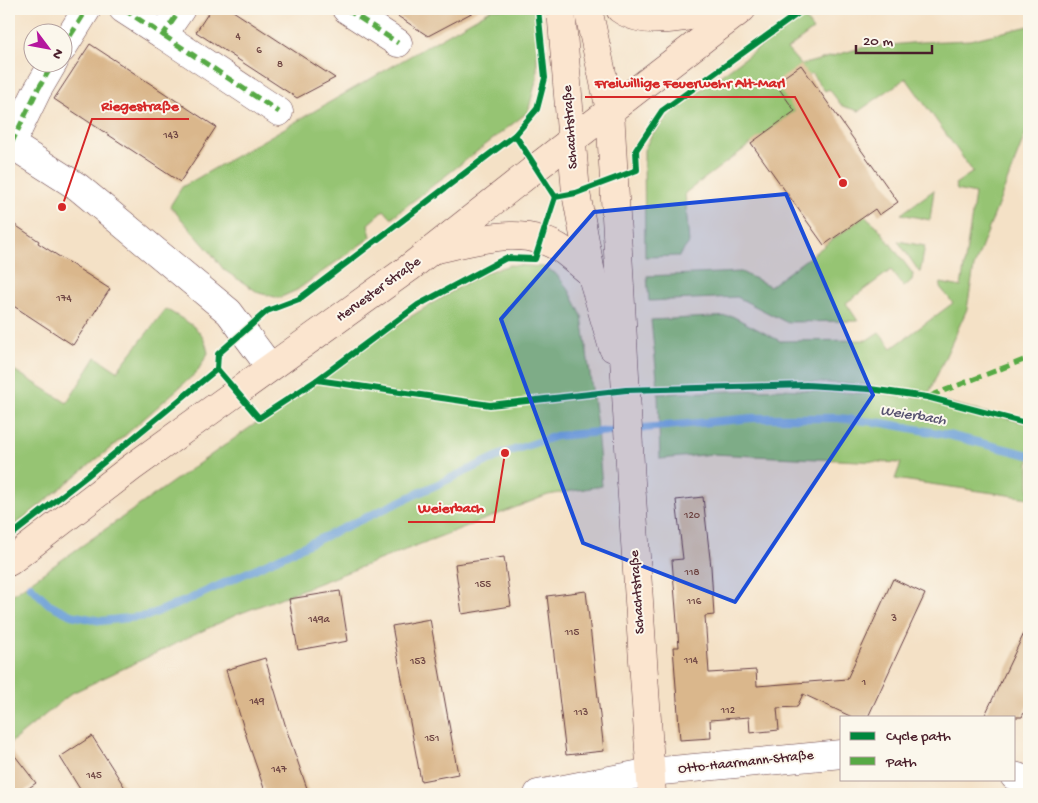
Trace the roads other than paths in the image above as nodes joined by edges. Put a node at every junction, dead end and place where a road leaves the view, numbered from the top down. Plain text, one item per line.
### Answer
1 (87, 9) edge
2 (123, 9) edge
3 (181, 9) edge
4 (346, 9) edge
5 (561, 9) edge
6 (588, 9) edge
7 (620, 9) edge
8 (727, 9) edge
9 (742, 9) edge
10 (72, 33) edge
11 (163, 35) junction
12 (398, 43) dead end
13 (48, 72) edge
14 (610, 110) junction
15 (279, 112) dead end
16 (572, 140) junction
17 (10, 144) edge
18 (433, 250) junction
19 (591, 273) junction
20 (270, 367) junction
21 (626, 399) junction
22 (9, 562) edge
23 (840, 754) edge
24 (1016, 777) edge
25 (1029, 780) edge
26 (652, 783) edge
27 (538, 794) edge

1 - 10 street
2 - 11 street
3 - 11 street
4 - 12 street
5 - 16 street, Schachtstraße
6 - 14 street, Schachtstraße
7 - 8 street
9 - 14 street, Hervester Straße
11 - 15 street
13 - 17 street
14 - 16 street, Hervester Straße
14 - 21 street, Schachtstraße
16 - 18 street, Hervester Straße
16 - 19 street, Schachtstraße
17 - 20 street
18 - 19 street
18 - 20 street, Hervester Straße
19 - 21 street, Schachtstraße
20 - 22 street, Hervester Straße
21 - 26 street, Schachtstraße
23 - 26 street, Otto-Haarmann-Straße
24 - 25 street
26 - 27 street, Otto-Haarmann-Straße

